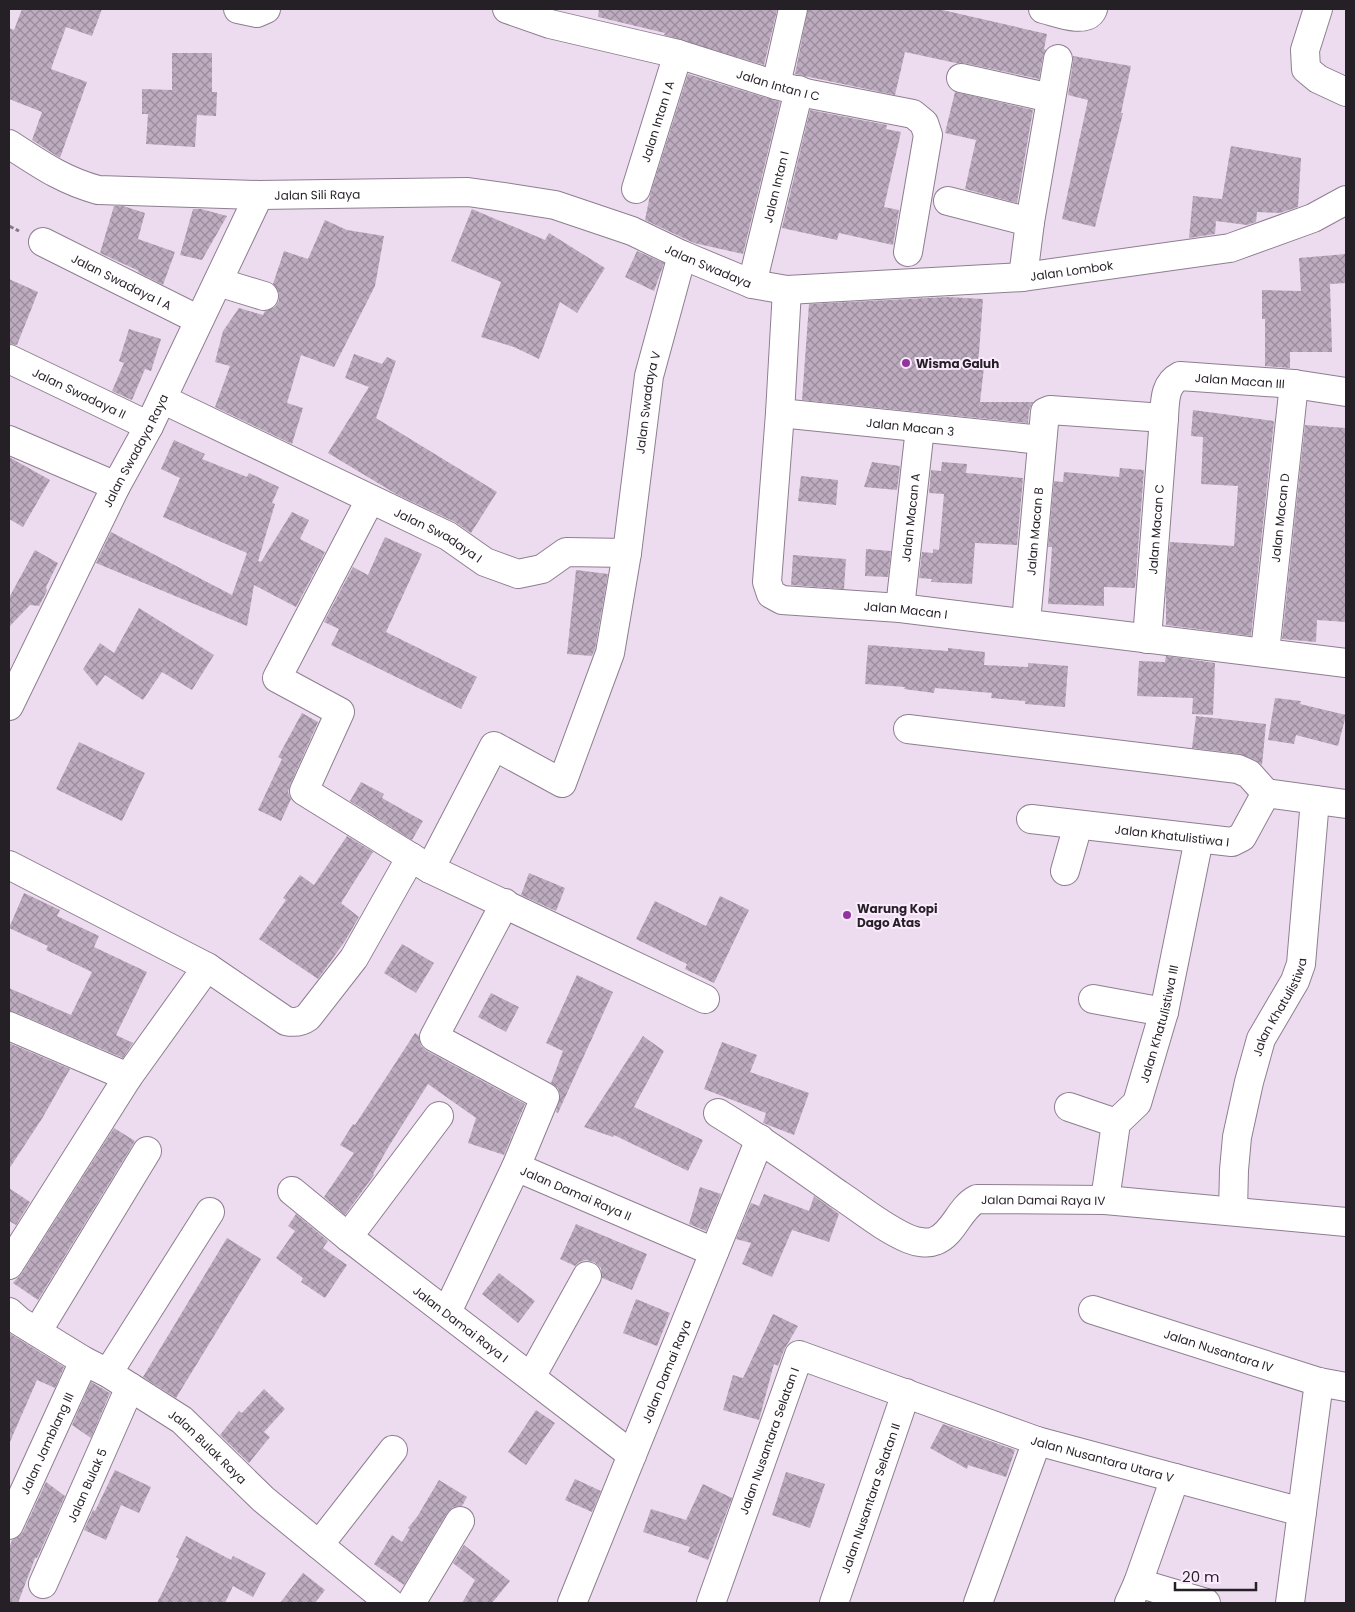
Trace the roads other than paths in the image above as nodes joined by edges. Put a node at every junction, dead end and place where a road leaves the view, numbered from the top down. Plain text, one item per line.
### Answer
1 (238, 9) edge
2 (266, 9) edge
3 (507, 9) edge
4 (793, 9) edge
5 (1043, 9) edge
6 (1093, 9) edge
7 (1318, 9) edge
8 (678, 54) junction
9 (1058, 58) dead end
10 (960, 78) dead end
11 (787, 87) junction
12 (1346, 92) edge
13 (1051, 98) junction
14 (9, 144) edge
15 (636, 189) dead end
16 (259, 195) junction
17 (948, 200) dead end
18 (1346, 200) edge
19 (1030, 222) junction
20 (632, 231) joint
21 (42, 242) dead end
22 (908, 252) dead end
23 (682, 255) junction
24 (1022, 277) junction
25 (218, 282) junction
26 (752, 284) junction
27 (787, 290) junction
28 (264, 296) dead end
29 (200, 320) junction
30 (9, 359) edge
31 (1294, 384) junction
32 (1346, 392) edge
33 (162, 399) junction
34 (780, 413) junction
35 (1164, 418) junction
36 (149, 426) junction
37 (920, 428) junction
38 (9, 440) edge
39 (1042, 440) junction
40 (116, 486) junction
41 (370, 500) junction
42 (627, 553) junction
43 (900, 608) junction
44 (1026, 622) junction
45 (1147, 640) junction
46 (1265, 652) junction
47 (1346, 663) edge
48 (9, 706) edge
49 (908, 728) dead end
50 (1266, 794) junction
51 (1314, 800) junction
52 (1346, 804) edge
53 (1031, 819) dead end
54 (1078, 825) junction
55 (1199, 839) junction
56 (421, 863) junction
57 (9, 864) edge
58 (1065, 870) dead end
59 (504, 903) junction
60 (207, 967) junction
61 (705, 999) dead end
62 (1093, 999) dead end
63 (1164, 1012) junction
64 (9, 1026) edge
65 (128, 1077) junction
66 (1069, 1107) dead end
67 (718, 1113) dead end
68 (439, 1116) dead end
69 (1116, 1123) junction
70 (760, 1139) junction
71 (147, 1151) dead end
72 (516, 1167) junction
73 (292, 1191) dead end
74 (1105, 1200) junction
75 (1233, 1211) junction
76 (210, 1212) dead end
77 (1346, 1222) edge
78 (348, 1237) junction
79 (714, 1252) junction
80 (9, 1265) edge
81 (587, 1276) dead end
82 (1093, 1310) dead end
83 (9, 1312) edge
84 (447, 1312) junction
85 (37, 1332) junction
86 (107, 1374) junction
87 (531, 1377) junction
88 (1319, 1382) junction
89 (1346, 1387) edge
90 (906, 1393) junction
91 (1038, 1441) junction
92 (393, 1450) dead end
93 (632, 1455) junction
94 (1175, 1478) junction
95 (12, 1511) edge
96 (1302, 1512) junction
97 (460, 1521) dead end
98 (319, 1545) junction
99 (43, 1584) dead end
100 (1134, 1593) edge
101 (390, 1603) edge
102 (411, 1603) edge
103 (572, 1603) edge
104 (711, 1603) edge
105 (834, 1603) edge
106 (978, 1603) edge
107 (1206, 1603) edge
108 (1290, 1603) edge

1 - 2 street
3 - 8 street, Jalan Intan I C
4 - 11 street, Jalan Intan I
5 - 6 street
7 - 12 street
8 - 11 street, Jalan Intan I C
8 - 15 street, Jalan Intan I A
9 - 13 street
10 - 13 street
11 - 22 street, Jalan Intan I C
11 - 26 street, Jalan Intan I
13 - 19 street
14 - 16 street, Jalan Sili Raya
16 - 20 street, Jalan Sili Raya
16 - 25 street, Jalan Swadaya Raya
17 - 19 street
18 - 24 street, Jalan Lombok
19 - 24 street
20 - 23 street, Jalan Swadaya
21 - 29 street, Jalan Swadaya I A
23 - 26 street, Jalan Swadaya
23 - 42 street, Jalan Swadaya V
24 - 27 street, Jalan Lombok
25 - 28 street
25 - 29 street, Jalan Swadaya Raya
26 - 27 street, Jalan Swadaya
27 - 34 street, Jalan Macan I
29 - 33 street, Jalan Swadaya Raya
30 - 36 street, Jalan Swadaya II
31 - 32 street, Jalan Macan III
31 - 35 street, Jalan Macan III
31 - 46 street, Jalan Macan D
33 - 36 street, Jalan Swadaya Raya
33 - 41 street, Jalan Swadaya I
34 - 37 street, Jalan Macan 3
34 - 43 street, Jalan Macan I
35 - 39 street
35 - 45 street, Jalan Macan C
36 - 40 street, Jalan Swadaya Raya
37 - 39 street, Jalan Macan 3
37 - 43 street, Jalan Macan A
38 - 40 street
39 - 44 street, Jalan Macan B
40 - 48 street, Jalan Swadaya Raya
41 - 42 street, Jalan Swadaya I
41 - 56 street
42 - 56 street
43 - 44 street, Jalan Macan I
44 - 45 street, Jalan Macan I
45 - 46 street, Jalan Macan I
46 - 47 street, Jalan Macan I
49 - 50 street
50 - 51 street
50 - 55 street, Jalan Khatulistiwa I
51 - 52 street
51 - 75 street, Jalan Khatulistiwa
53 - 54 street, Jalan Khatulistiwa I
54 - 55 street, Jalan Khatulistiwa I
54 - 58 street
55 - 63 street, Jalan Khatulistiwa III
56 - 59 street
56 - 60 street
57 - 60 street
59 - 61 street
59 - 72 street, Jalan Damai Raya II
60 - 65 street
62 - 63 street
63 - 69 street, Jalan Khatulistiwa III
64 - 65 street
65 - 80 street
66 - 69 street
67 - 70 street, Jalan Damai Raya IV
68 - 78 street
69 - 74 street
70 - 74 street, Jalan Damai Raya IV
70 - 79 street, Jalan Damai Raya
71 - 85 street
72 - 79 street, Jalan Damai Raya II
72 - 84 street
73 - 78 street, Jalan Damai Raya I
74 - 75 street, Jalan Damai Raya IV
75 - 77 street, Jalan Damai Raya IV
76 - 86 street
78 - 84 street, Jalan Damai Raya I
79 - 93 street, Jalan Damai Raya
81 - 87 street
82 - 88 street, Jalan Nusantara IV
83 - 85 street, Jalan Bulak Raya
84 - 87 street, Jalan Damai Raya I
85 - 86 street, Jalan Bulak Raya
86 - 95 street, Jalan Jamblang III
86 - 98 street, Jalan Bulak Raya
86 - 99 street, Jalan Bulak 5
87 - 93 street, Jalan Damai Raya I
88 - 89 street, Jalan Nusantara IV
88 - 96 street
90 - 91 street, Jalan Nusantara Utara V
90 - 104 street, Jalan Nusantara Selatan I
90 - 105 street, Jalan Nusantara Selatan II
91 - 94 street, Jalan Nusantara Utara V
91 - 106 street
92 - 98 street
93 - 103 street, Jalan Damai Raya
94 - 96 street, Jalan Nusantara Utara V
94 - 100 street
96 - 108 street
97 - 102 street
98 - 101 street, Jalan Bulak Raya
100 - 107 street

